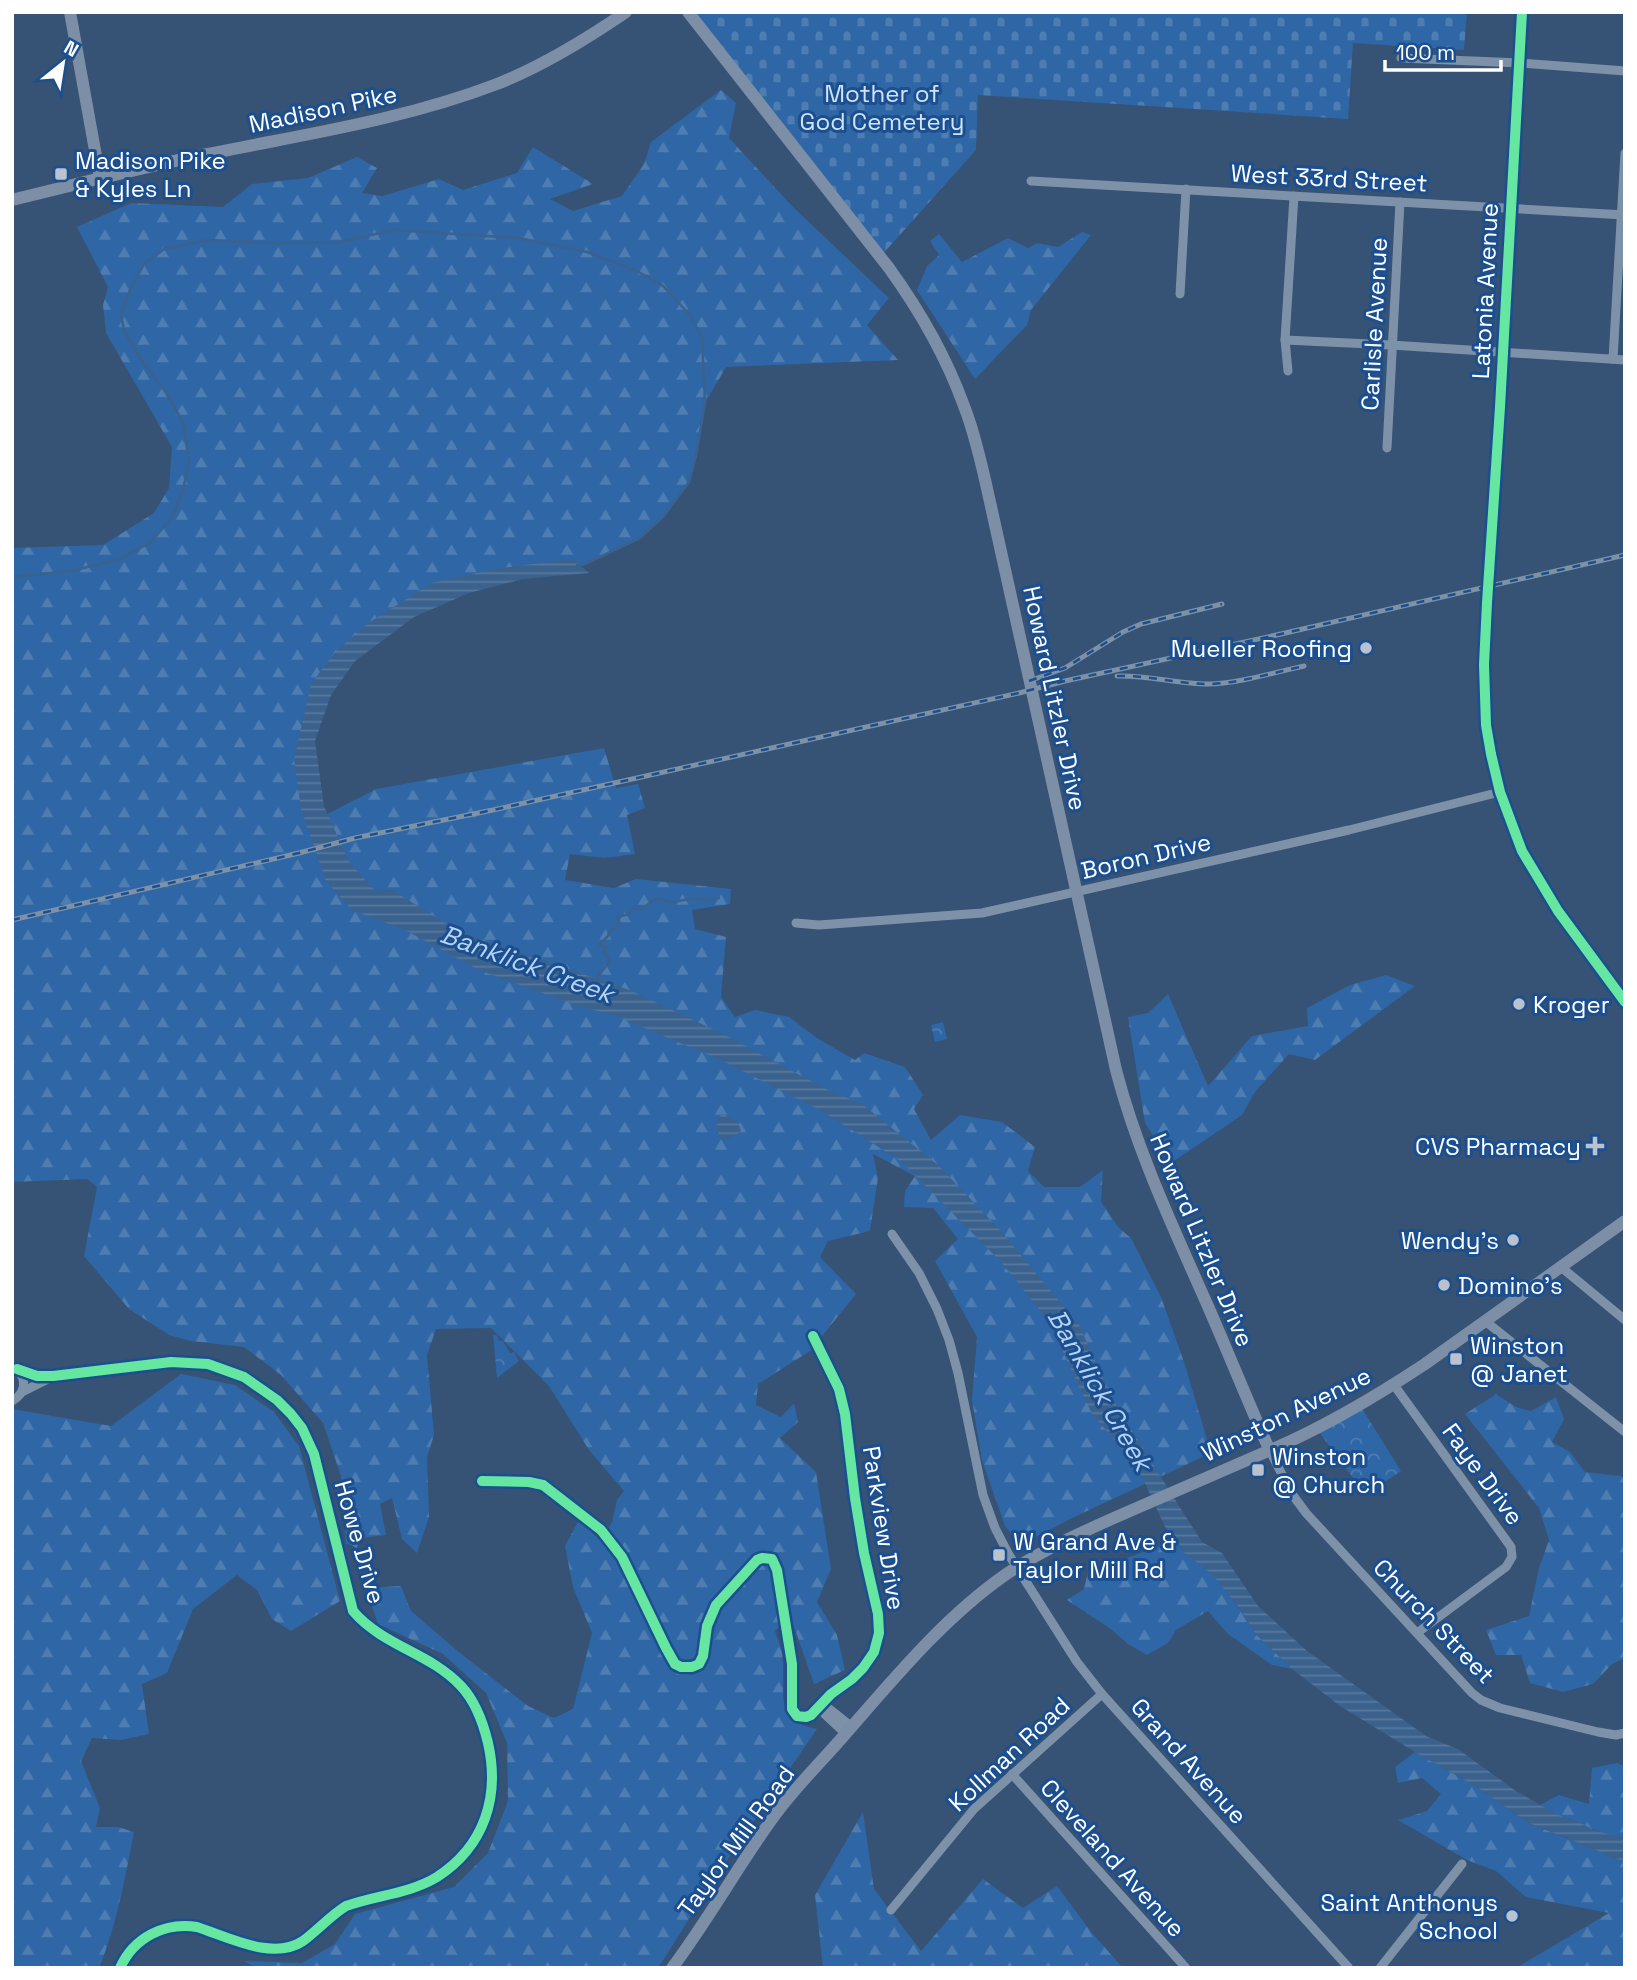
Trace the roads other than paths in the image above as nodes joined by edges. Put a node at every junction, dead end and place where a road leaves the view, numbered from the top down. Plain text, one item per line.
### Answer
1 (70, 12) edge
2 (626, 12) edge
3 (688, 12) edge
4 (1522, 12) edge
5 (1401, 58) dead end
6 (1520, 63) junction
7 (1625, 71) edge
8 (1625, 153) edge
9 (100, 178) junction
10 (1031, 181) dead end
11 (1186, 190) junction
12 (1294, 196) junction
13 (12, 200) edge
14 (1400, 202) junction
15 (1511, 208) junction
16 (1623, 215) edge
17 (1180, 294) dead end
18 (1285, 340) junction
19 (1391, 345) junction
20 (1503, 352) junction
21 (1614, 359) junction
22 (1625, 360) edge
23 (1288, 371) dead end
24 (1387, 448) dead end
25 (1500, 792) junction
26 (1076, 892) junction
27 (796, 923) dead end
28 (1625, 1002) edge
29 (1625, 1221) edge
30 (892, 1234) dead end
31 (1561, 1267) junction
32 (1625, 1320) edge
33 (1485, 1321) junction
34 (813, 1336) dead end
35 (15, 1367) edge
36 (53, 1376) junction
37 (1394, 1385) junction
38 (22, 1392) junction
39 (12, 1401) edge
40 (1625, 1432) edge
41 (1269, 1451) junction
42 (482, 1481) dead end
43 (1018, 1567) junction
44 (1417, 1633) junction
45 (1102, 1694) junction
46 (820, 1706) junction
47 (849, 1730) junction
48 (1625, 1733) edge
49 (1012, 1774) junction
50 (1462, 1864) dead end
51 (891, 1910) dead end
52 (120, 1968) edge
53 (672, 1968) edge
54 (1186, 1968) edge
55 (1349, 1968) edge
56 (1380, 1968) edge

1 - 9 main road
2 - 9 main road, Madison Pike
3 - 26 main road, Howard Litzler Drive
4 - 6 street, Latonia Avenue
5 - 6 street
6 - 7 street
6 - 15 street, Latonia Avenue
8 - 16 street
9 - 13 main road, Madison Pike
10 - 11 street, West 33rd Street
11 - 12 street, West 33rd Street
11 - 17 street
12 - 14 street, West 33rd Street
12 - 18 street
14 - 15 street, West 33rd Street
14 - 19 street, Carlisle Avenue
15 - 16 street, West 33rd Street
15 - 20 street, Latonia Avenue
16 - 21 street
18 - 19 street
18 - 23 street
19 - 20 street
19 - 24 street, Carlisle Avenue
20 - 21 street
20 - 25 street, Latonia Avenue
21 - 22 street
25 - 26 street, Boron Drive
25 - 28 street, Latonia Avenue
26 - 27 street, Boron Drive
26 - 41 main road, Howard Litzler Drive
29 - 31 main road, Winston Avenue
30 - 43 street, Grand Avenue
31 - 32 street
31 - 33 main road, Winston Avenue
33 - 37 main road, Winston Avenue
33 - 40 street
34 - 46 street, Parkview Drive
35 - 36 street, Howe Drive
35 - 38 street
36 - 38 street, Howe Drive
36 - 52 street, Howe Drive
37 - 41 main road, Winston Avenue
37 - 44 street, Faye Drive
38 - 39 street, Howe Drive
41 - 43 main road, Winston Avenue
41 - 44 street, Church Street
42 - 46 street
43 - 45 street, Grand Avenue
43 - 47 main road, Taylor Mill Road
44 - 48 street, Church Street
45 - 49 street, Kollman Road
45 - 55 street, Grand Avenue
46 - 47 street
47 - 53 main road, Taylor Mill Road
49 - 51 street, Kollman Road
49 - 54 street, Cleveland Avenue
50 - 56 street

